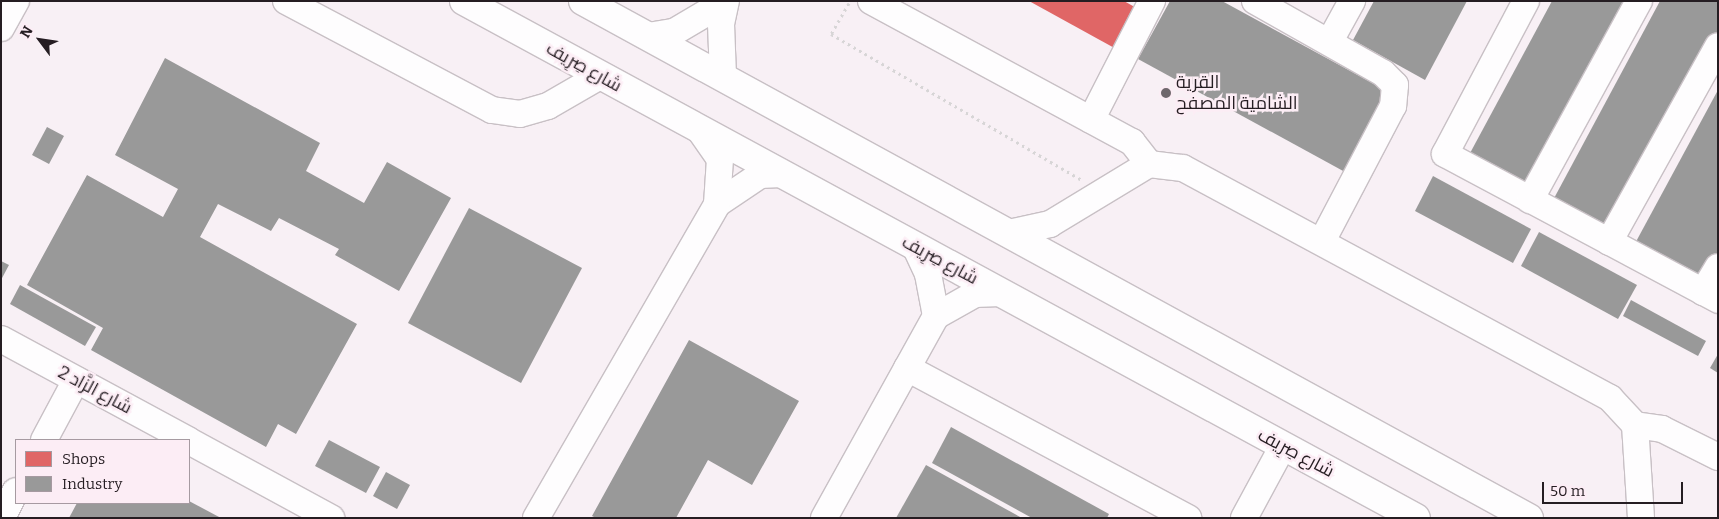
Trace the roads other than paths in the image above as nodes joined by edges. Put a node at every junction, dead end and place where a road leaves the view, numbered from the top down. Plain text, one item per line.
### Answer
1 (16, 1) edge
2 (286, 1) edge
3 (464, 1) edge
4 (583, 1) edge
5 (871, 1) edge
6 (1152, 1) edge
7 (1255, 1) edge
8 (1352, 1) edge
9 (1526, 1) edge
10 (1639, 1) edge
11 (725, 2) edge
12 (1, 28) edge
13 (648, 36) junction
14 (1330, 41) junction
15 (1718, 46) edge
16 (600, 76) junction
17 (724, 76) junction
18 (1091, 120) junction
19 (700, 130) junction
20 (1149, 164) junction
21 (781, 174) junction
22 (1530, 200) junction
23 (716, 204) junction
24 (1009, 233) junction
25 (1322, 241) junction
26 (1609, 242) junction
27 (915, 246) junction
28 (1718, 267) edge
29 (1000, 293) junction
30 (1711, 296) edge
31 (936, 316) junction
32 (1, 340) edge
33 (907, 368) junction
34 (76, 380) junction
35 (1635, 425) junction
36 (45, 439) edge
37 (186, 439) edge
38 (190, 441) edge
39 (1283, 446) junction
40 (1718, 457) edge
41 (1250, 516) edge
42 (331, 518) edge
43 (536, 518) edge
44 (824, 518) edge
45 (1188, 518) edge
46 (1416, 518) edge
47 (1529, 518) edge
48 (1641, 518) edge

1 - 12 street
2 - 16 street
3 - 16 main road, شارع صِرِيف
4 - 13 main road
5 - 18 street
6 - 18 street
7 - 14 street
8 - 14 street
9 - 22 street
10 - 22 street
11 - 13 street
11 - 17 street
13 - 17 main road
14 - 25 street
15 - 26 street
16 - 19 main road, شارع صِرِيف
17 - 24 main road
18 - 20 street
19 - 21 main road, شارع صِرِيف
19 - 23 street
20 - 24 street
20 - 25 street
21 - 23 street
21 - 27 main road, شارع صِرِيف
22 - 26 street
23 - 43 street
24 - 47 main road
25 - 35 street
26 - 30 street
27 - 29 main road, شارع صِرِيف
27 - 31 street
28 - 30 street
29 - 31 street
29 - 39 main road, شارع صِرِيف
31 - 33 street
32 - 34 street, شارع الزَّاد 2
33 - 44 street
33 - 45 street
34 - 36 street
34 - 37 street, شارع الزَّاد 2
35 - 40 street
35 - 48 street
38 - 42 street, شارع الزَّاد 2
39 - 41 street
39 - 46 main road, شارع صِرِيف

